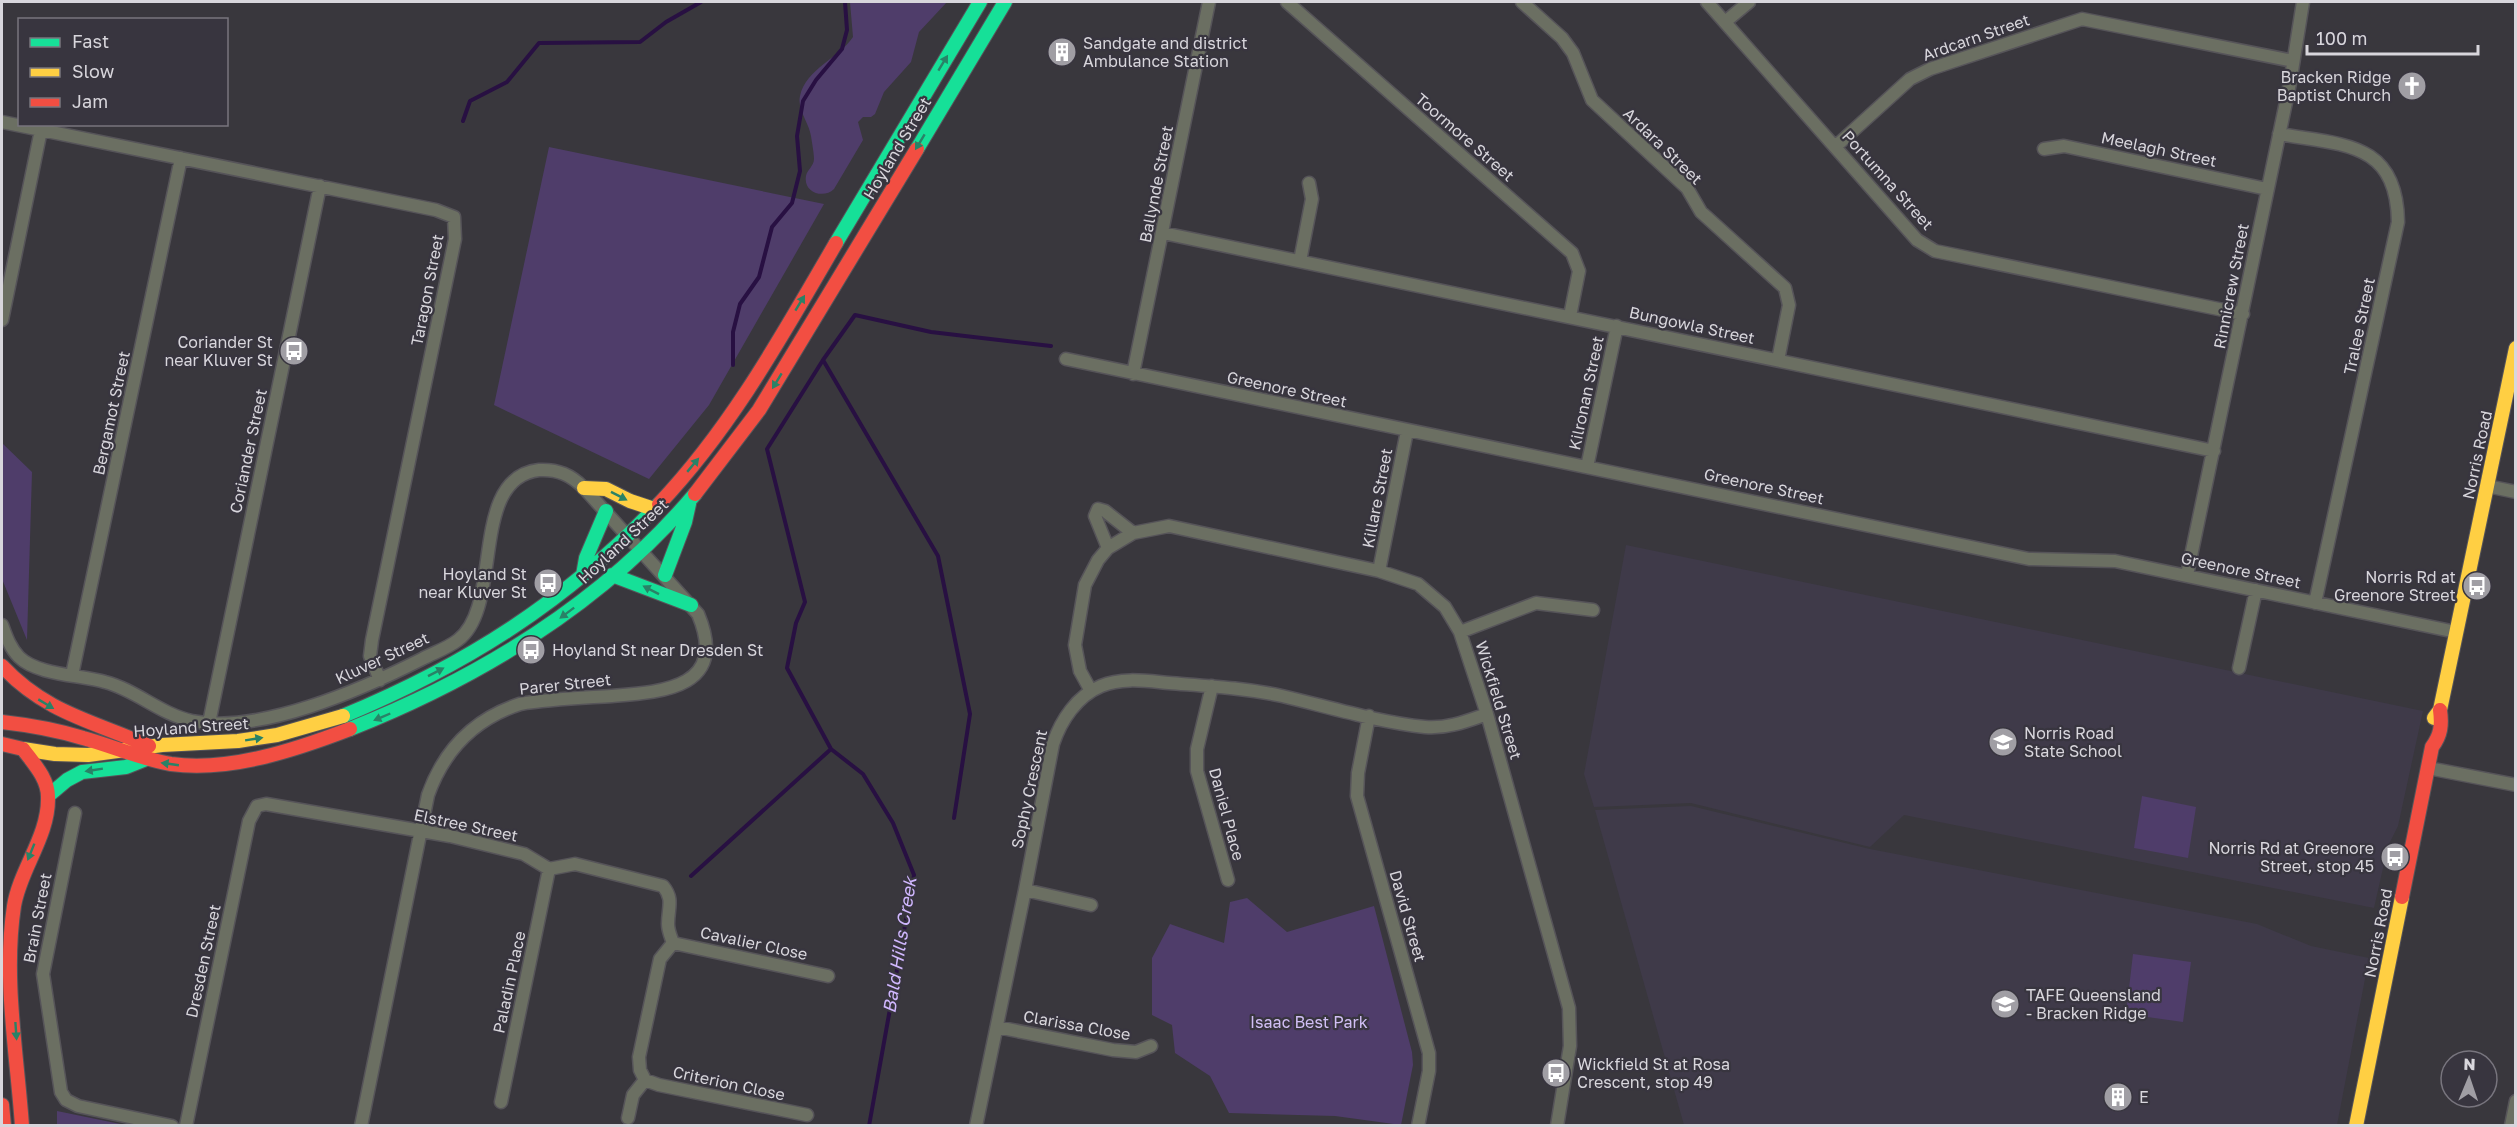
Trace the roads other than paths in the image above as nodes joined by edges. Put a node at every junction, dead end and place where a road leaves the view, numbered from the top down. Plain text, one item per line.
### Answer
1 (980, 2) edge
2 (1005, 2) edge
3 (1209, 2) edge
4 (1287, 2) edge
5 (1522, 2) edge
6 (1707, 2) edge
7 (1749, 2) edge
8 (2303, 2) edge
9 (1725, 22) junction
10 (2293, 61) junction
11 (2, 122) edge
12 (18, 125) edge
13 (22, 126) edge
14 (41, 130) junction
15 (2279, 134) junction
16 (1834, 147) junction
17 (2044, 149) dead end
18 (181, 158) junction
19 (1309, 183) dead end
20 (320, 186) junction
21 (2267, 189) junction
22 (1163, 233) junction
23 (1300, 261) junction
24 (2243, 314) junction
25 (1570, 316) junction
26 (2, 320) edge
27 (1617, 326) junction
28 (2516, 348) edge
29 (1066, 359) dead end
30 (1778, 360) junction
31 (1133, 374) junction
32 (1407, 431) junction
33 (2214, 451) junction
34 (1587, 467) junction
35 (2487, 486) junction
36 (584, 488) junction
37 (2516, 492) edge
38 (689, 501) junction
39 (654, 509) junction
40 (606, 511) junction
41 (1132, 533) junction
42 (627, 535) junction
43 (1108, 548) junction
44 (641, 550) junction
45 (1379, 571) junction
46 (583, 575) junction
47 (612, 575) junction
48 (665, 575) junction
49 (2187, 575) junction
50 (2256, 590) junction
51 (2315, 603) junction
52 (691, 605) junction
53 (1593, 610) dead end
54 (2, 625) edge
55 (1460, 632) junction
56 (2456, 632) junction
57 (2, 666) edge
58 (2239, 668) dead end
59 (72, 675) junction
60 (380, 680) junction
61 (1212, 686) junction
62 (1091, 691) junction
63 (1487, 714) junction
64 (1369, 716) junction
65 (2, 722) edge
66 (208, 723) junction
67 (2, 744) edge
68 (23, 749) junction
69 (120, 750) junction
70 (147, 752) junction
71 (2428, 768) junction
72 (2516, 785) edge
73 (48, 796) junction
74 (257, 806) joint
75 (75, 813) dead end
76 (421, 832) junction
77 (549, 869) junction
78 (1228, 880) dead end
79 (1025, 890) junction
80 (1091, 905) dead end
81 (673, 943) junction
82 (828, 976) dead end
83 (997, 1027) junction
84 (1151, 1046) dead end
85 (645, 1080) junction
86 (2516, 1101) edge
87 (501, 1102) dead end
88 (2, 1105) edge
89 (807, 1115) dead end
90 (628, 1118) dead end
91 (4, 1125) edge
92 (22, 1125) edge
93 (172, 1125) edge
94 (186, 1125) edge
95 (361, 1125) edge
96 (976, 1125) edge
97 (1418, 1125) edge
98 (1557, 1125) edge
99 (2356, 1125) edge
100 (2511, 1125) edge

39 -> 1 main road, Hoyland Street
2 -> 38 main road, Hoyland Street
3 - 22 street, Ballynde Street
4 - 25 street, Toormore Street
5 - 30 street, Ardara Street
6 - 9 street, Portumna Street
7 - 9 street
8 - 10 street, Rinnicrew Street
9 - 16 street, Portumna Street
10 - 15 street, Rinnicrew Street
10 - 16 street, Ardcarn Street
11 - 12 street, Taragon Street
13 - 14 street, Taragon Street
14 - 18 street, Taragon Street
14 - 26 street
15 - 21 street, Rinnicrew Street
15 - 51 street, Tralee Street
16 - 24 street, Portumna Street
17 - 21 street, Meelagh Street
18 - 20 street, Taragon Street
18 - 59 street, Bergamot Street
19 - 23 street
20 - 60 street, Taragon Street
20 - 66 street, Coriander Street
21 - 24 street, Rinnicrew Street
22 - 23 street, Bungowla Street
22 - 31 street, Ballynde Street
23 - 25 street, Bungowla Street
24 - 33 street, Rinnicrew Street
25 - 27 street, Bungowla Street
27 - 30 street, Bungowla Street
27 - 34 street, Kilronan Street
28 - 35 main road, Norris Road
29 - 31 street, Greenore Street
30 - 33 street, Bungowla Street
31 - 32 street, Greenore Street
32 - 34 street, Greenore Street
32 - 45 street, Killare Street
33 - 49 street, Rinnicrew Street
34 - 49 street, Greenore Street
35 - 37 street
35 - 56 main road, Norris Road
36 -> 39 main road
36 - 40 street, Kluver Street
36 - 60 street, Kluver Street
38 - 44 main road, Hoyland Street
38 - 48 main road
39 - 42 main road, Hoyland Street
40 - 42 street, Kluver Street
40 - 46 main road
41 - 43 street, Wickfield Street
41 - 43 street
41 - 45 street, Wickfield Street
42 - 44 street, Parer Street
42 - 46 main road, Hoyland Street
43 - 62 street, Wickfield Street
44 - 47 main road, Hoyland Street
44 - 48 street, Parer Street
45 - 55 street, Wickfield Street
70 -> 46 main road, Hoyland Street
52 -> 47 main road
47 -> 70 main road, Hoyland Street
48 - 52 street, Parer Street
49 - 50 street, Greenore Street
50 - 51 street, Greenore Street
50 - 58 street
51 - 56 street, Greenore Street
52 - 76 street, Parer Street
53 - 55 street
54 - 59 street, Kluver Street
55 - 63 street, Wickfield Street
56 - 71 main road, Norris Road
57 -> 70 main road
59 - 66 street, Kluver Street
60 - 66 street, Kluver Street
61 - 62 street, Sophy Crescent
61 - 64 street, Sophy Crescent
61 - 78 street, Daniel Place
62 - 79 street, Sophy Crescent
63 - 64 street, Sophy Crescent
63 - 98 street, Wickfield Street
64 - 97 street, David Street
65 - 69 main road
67 - 68 main road, Hoyland Street
68 - 69 main road, Hoyland Street
68 - 73 main road
69 - 70 main road, Hoyland Street
70 -> 73 main road
71 - 72 street
71 - 99 main road, Norris Road
73 -> 92 main road
74 - 76 street, Elstree Street
74 - 94 street, Dresden Street
75 - 93 street, Brain Street
76 - 77 street, Elstree Street
76 - 95 street, Parer Street
77 - 81 street
77 - 87 street, Paladin Place
79 - 80 street
79 - 83 street, Sophy Crescent
81 - 82 street, Cavalier Close
81 - 85 street
83 - 84 street, Clarissa Close
83 - 96 street, Sophy Crescent
85 - 89 street, Criterion Close
85 - 90 street
86 - 100 street
88 - 91 main road

